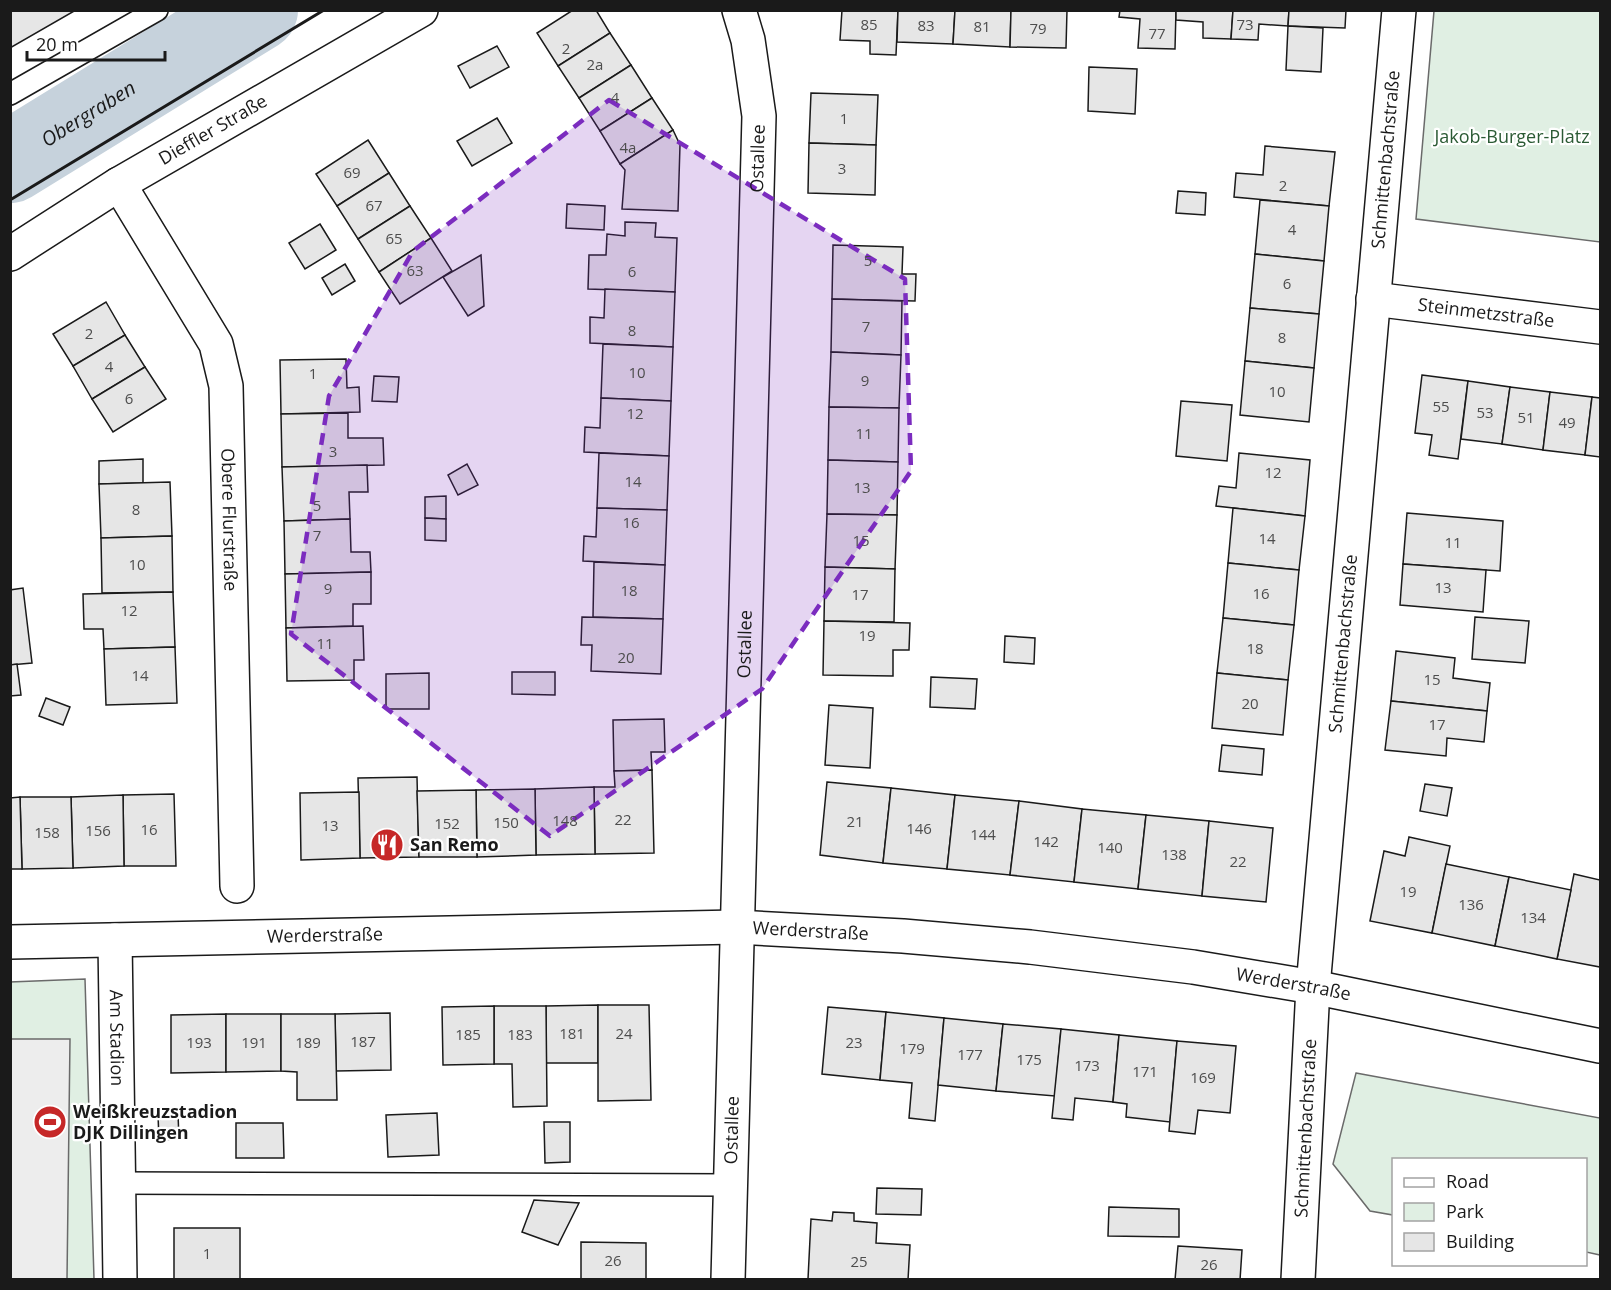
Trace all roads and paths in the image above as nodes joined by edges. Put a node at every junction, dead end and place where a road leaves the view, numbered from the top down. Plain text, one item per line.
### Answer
1 (157, 10) edge
2 (421, 10) edge
3 (739, 10) edge
4 (1399, 10) edge
5 (10, 94) edge
6 (119, 184) junction
7 (10, 254) edge
8 (1372, 299) junction
9 (1600, 327) edge
10 (237, 886) dead end
11 (736, 927) junction
12 (115, 940) junction
13 (10, 942) edge
14 (1313, 987) junction
15 (1600, 1046) edge
16 (118, 1184) junction
17 (730, 1185) junction
18 (120, 1280) edge
19 (728, 1280) edge
20 (1299, 1280) edge

1 - 5 lane
2 - 6 street, Dieffler Straße
3 - 11 street, Ostallee
4 - 8 street, Schmittenbachstraße
6 - 7 street, Dieffler Straße
6 - 10 street, Obere Flurstraße
8 - 9 street, Steinmetzstraße
8 - 14 street, Schmittenbachstraße
11 - 12 street, Werderstraße
11 - 14 street, Werderstraße
11 - 17 street, Ostallee
12 - 13 street, Werderstraße
12 - 16 street, Am Stadion
14 - 15 street, Werderstraße
14 - 20 street, Schmittenbachstraße
16 - 17 lane
16 - 18 street, Am Stadion
17 - 19 street, Ostallee

